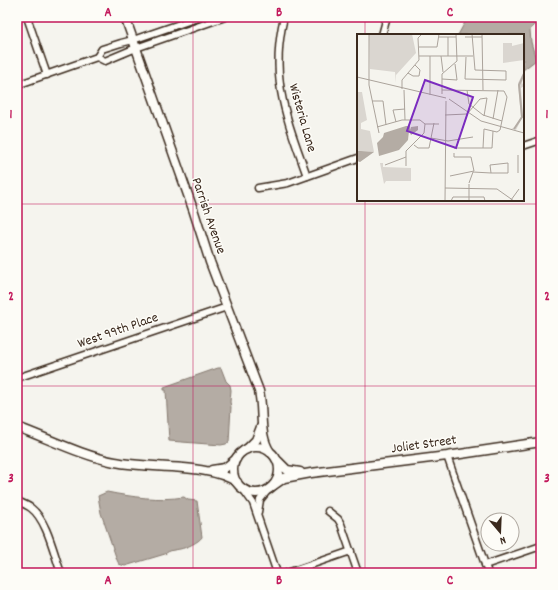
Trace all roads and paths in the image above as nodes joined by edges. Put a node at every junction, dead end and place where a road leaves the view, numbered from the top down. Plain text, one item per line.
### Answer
1 (27, 17) edge
2 (125, 17) edge
3 (200, 17) edge
4 (225, 17) edge
5 (284, 17) edge
6 (387, 17) edge
7 (207, 20) edge
8 (382, 34) edge
9 (133, 40) junction
10 (136, 48) junction
11 (97, 57) junction
12 (47, 75) junction
13 (17, 85) edge
14 (541, 140) edge
15 (524, 146) edge
16 (357, 158) edge
17 (307, 176) junction
18 (258, 188) dead end
19 (227, 307) junction
20 (17, 378) edge
21 (262, 423) junction
22 (17, 427) edge
23 (541, 442) edge
24 (245, 450) junction
25 (270, 452) junction
26 (446, 456) junction
27 (237, 458) junction
28 (277, 461) junction
29 (205, 471) junction
30 (311, 473) junction
31 (240, 486) junction
32 (271, 487) junction
33 (17, 501) edge
34 (328, 511) dead end
35 (258, 515) junction
36 (541, 546) edge
37 (351, 551) junction
38 (485, 565) junction
39 (61, 573) edge
40 (277, 573) edge
41 (287, 573) edge
42 (358, 573) edge
43 (488, 573) edge

1 - 12 street
2 - 9 street, Parrish Avenue
3 - 9 street
4 - 7 street
5 - 17 street, Wisteria Lane
6 - 8 street
7 - 10 street
9 - 10 street, Parrish Avenue
9 - 11 street
10 - 11 street
10 - 19 street, Parrish Avenue
11 - 12 street
12 - 13 street
14 - 15 street
16 - 17 street
17 - 18 street
19 - 20 street, West 99th Place
19 - 21 street, Parrish Avenue
21 - 24 street, Parrish Avenue
21 - 25 street, Parrish Avenue
22 - 29 street
23 - 26 street, Joliet Street
24 - 25 street
24 - 27 street, Parrish Avenue
25 - 28 street, Parrish Avenue
26 - 30 street, Joliet Street
26 - 38 street
27 - 29 street, Parrish Avenue
27 - 31 street
28 - 30 street, Joliet Street
28 - 32 street
29 - 31 street
30 - 32 street, Joliet Street
31 - 32 street
31 - 35 street
32 - 35 street
33 - 39 street
34 - 37 street
35 - 40 street
36 - 38 street
37 - 41 street
37 - 42 street
38 - 43 street

